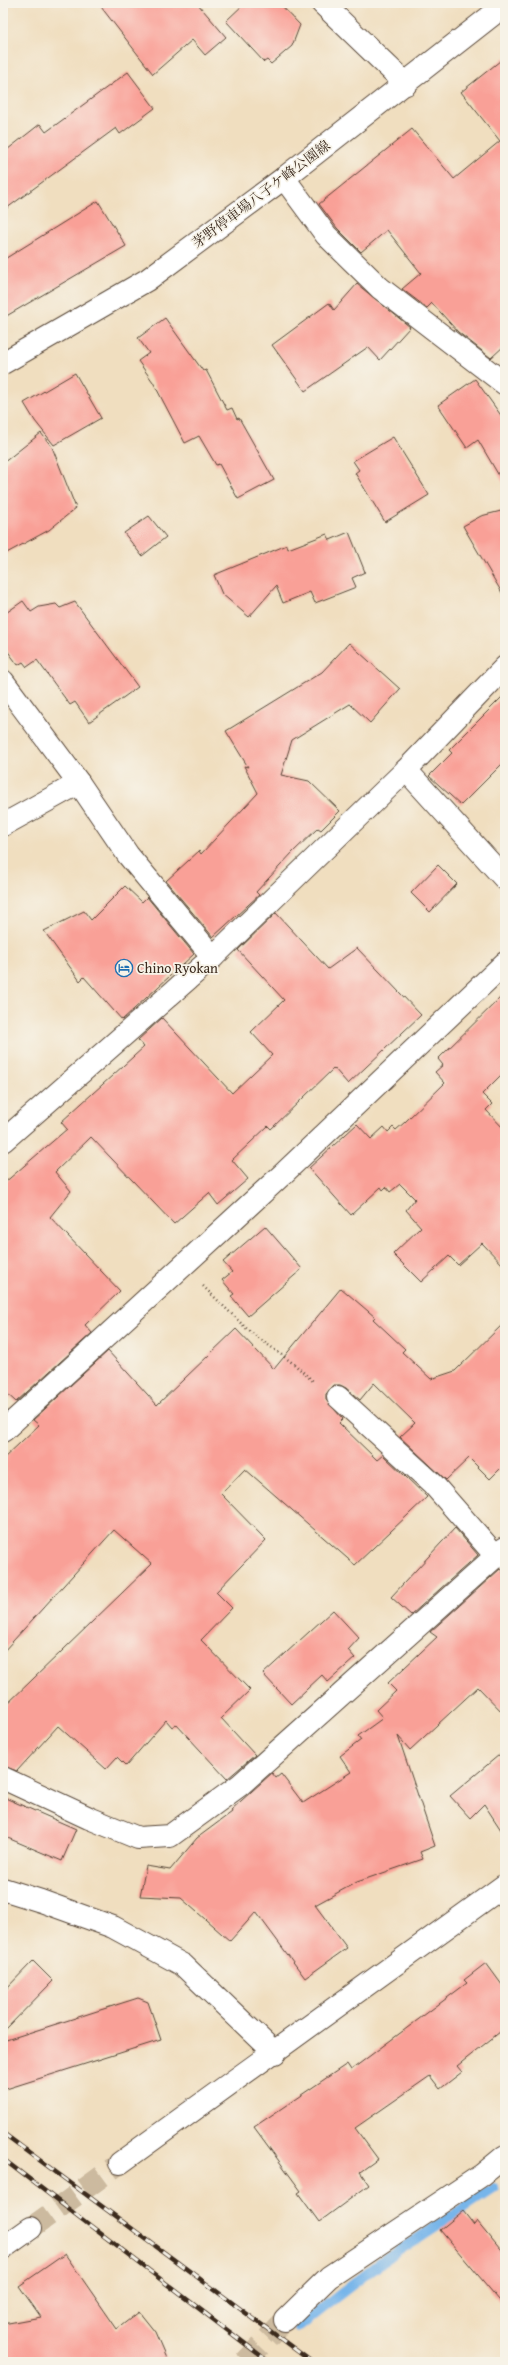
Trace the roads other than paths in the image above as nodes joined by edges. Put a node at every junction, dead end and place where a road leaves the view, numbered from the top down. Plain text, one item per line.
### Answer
1 (322, 3) edge
2 (505, 5) edge
3 (406, 84) junction
4 (284, 178) junction
5 (3, 363) edge
6 (505, 384) edge
7 (505, 667) edge
8 (3, 681) edge
9 (406, 770) junction
10 (79, 782) junction
11 (3, 825) edge
12 (505, 879) edge
13 (213, 957) junction
14 (505, 963) edge
15 (3, 1141) edge
16 (338, 1397) road end
17 (3, 1431) edge
18 (500, 1552) edge
19 (3, 1778) edge
20 (505, 1885) edge
21 (3, 1889) edge
22 (275, 2053) junction
23 (505, 2156) edge
24 (120, 2163) tunnel mouth
25 (31, 2228) tunnel mouth
26 (3, 2248) edge
27 (285, 2320) tunnel mouth

1 - 3 street
2 - 3 street, 茅野停車場八子ケ峰公園線
3 - 4 street, 茅野停車場八子ケ峰公園線
4 - 5 street, 茅野停車場八子ケ峰公園線
4 - 6 street
7 - 9 street
8 - 10 street
9 - 12 street
9 - 13 street
10 - 11 street
10 - 13 street
13 - 15 street
14 - 17 street
16 - 18 street
18 - 19 street
20 - 22 street
21 - 22 street
22 - 24 street
23 - 27 street
25 - 26 street

